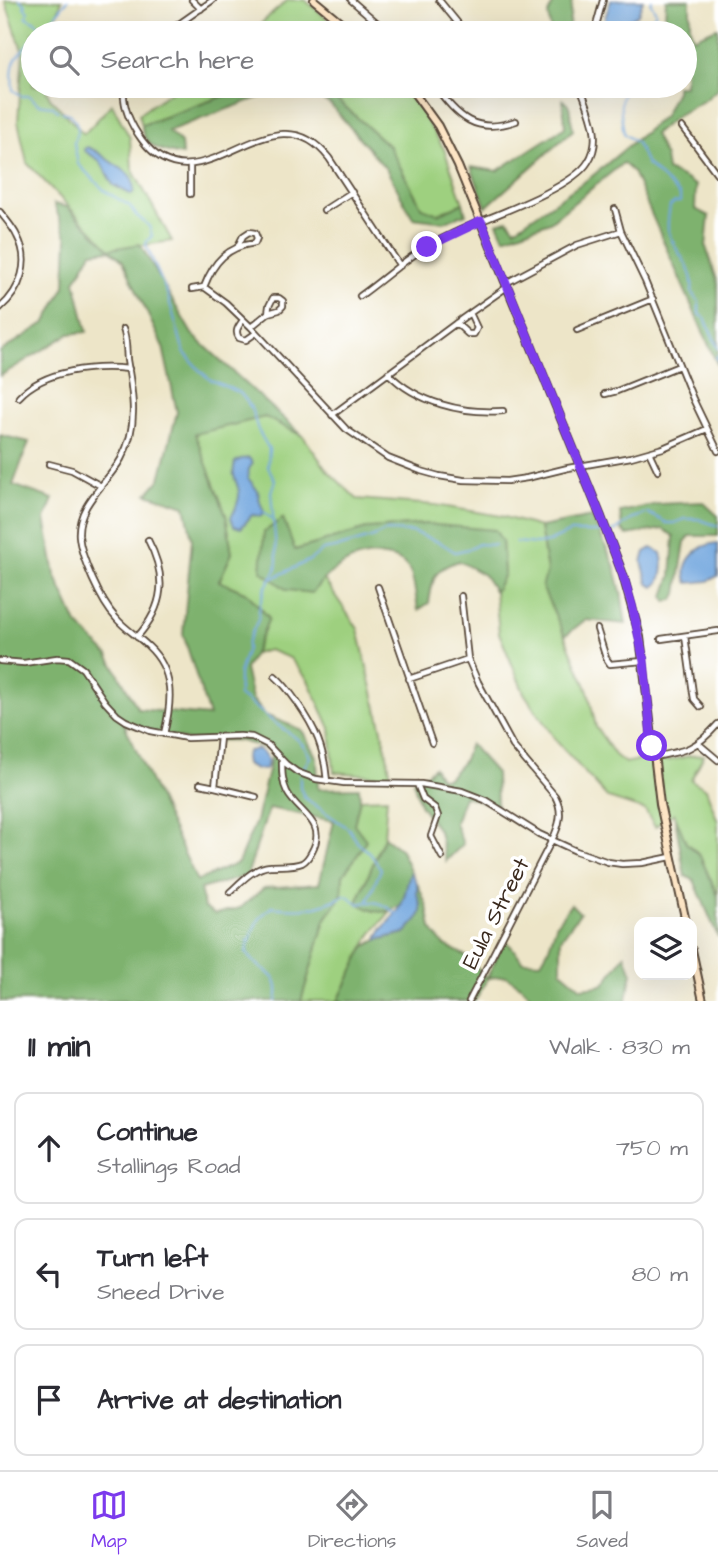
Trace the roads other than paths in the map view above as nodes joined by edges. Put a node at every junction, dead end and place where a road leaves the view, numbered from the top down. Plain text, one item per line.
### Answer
1 (192, 0) edge
2 (213, 0) edge
3 (314, 0) edge
4 (351, 0) edge
5 (439, 0) edge
6 (603, 0) edge
7 (201, 9) junction
8 (184, 21) edge
9 (339, 21) edge
10 (375, 21) edge
11 (456, 21) edge
12 (597, 21) edge
13 (124, 98) edge
14 (418, 98) edge
15 (444, 98) edge
16 (584, 98) edge
17 (516, 121) dead end
18 (682, 127) dead end
19 (190, 166) junction
20 (718, 174) edge
21 (352, 192) junction
22 (190, 194) dead end
23 (615, 209) dead end
24 (324, 210) dead end
25 (0, 212) edge
26 (481, 221) junction
27 (621, 232) junction
28 (238, 246) dead end
29 (400, 266) junction
30 (506, 285) junction
31 (204, 287) junction
32 (192, 289) dead end
33 (360, 296) dead end
34 (653, 299) junction
35 (0, 307) edge
36 (268, 313) dead end
37 (470, 313) junction
38 (243, 320) junction
39 (456, 323) junction
40 (251, 327) junction
41 (123, 329) dead end
42 (577, 330) dead end
43 (256, 333) junction
44 (679, 366) junction
45 (129, 369) junction
46 (388, 373) junction
47 (605, 394) dead end
48 (19, 397) dead end
49 (503, 411) dead end
50 (332, 415) junction
51 (707, 429) junction
52 (718, 451) edge
53 (649, 452) junction
54 (49, 464) dead end
55 (580, 466) junction
56 (658, 471) dead end
57 (101, 486) junction
58 (148, 540) dead end
59 (378, 587) dead end
60 (461, 596) dead end
61 (597, 629) dead end
62 (718, 631) edge
63 (685, 636) junction
64 (137, 637) junction
65 (661, 639) dead end
66 (468, 659) junction
67 (0, 661) edge
68 (644, 661) junction
69 (275, 676) dead end
70 (410, 679) junction
71 (701, 707) dead end
72 (718, 724) edge
73 (164, 734) junction
74 (220, 737) junction
75 (432, 743) dead end
76 (699, 744) junction
77 (654, 757) junction
78 (282, 760) junction
79 (718, 760) edge
80 (327, 781) junction
81 (200, 784) dead end
82 (417, 784) junction
83 (215, 787) junction
84 (256, 797) dead end
85 (551, 840) junction
86 (442, 857) dead end
87 (671, 857) junction
88 (230, 892) dead end
89 (685, 917) edge
90 (697, 973) edge
91 (469, 1001) edge
92 (703, 1001) edge

1 - 7 street
2 - 7 street
3 - 9 street
4 - 10 street
5 - 11 street
6 - 12 street
7 - 8 street
13 - 19 street
14 - 26 street
15 - 17 street
16 - 26 street
18 - 20 street
19 - 21 street
19 - 22 street
21 - 24 street
21 - 29 street
23 - 27 street
25 - 35 street
26 - 29 street
26 - 30 street
27 - 30 street
27 - 34 street
28 - 31 street
29 - 33 street
30 - 37 street
30 - 55 street
31 - 32 street
31 - 38 street
34 - 42 street
34 - 44 street
36 - 40 street
37 - 39 street
37 - 39 street
38 - 40 street
38 - 43 street
39 - 46 street
40 - 43 street
41 - 45 street
43 - 50 street
44 - 47 street
44 - 51 street
45 - 48 street
45 - 57 street
46 - 49 street
46 - 50 street
50 - 55 street
51 - 52 street
51 - 53 street
53 - 55 street
53 - 56 street
54 - 57 street
55 - 68 street
57 - 64 street
58 - 64 street
59 - 70 street
60 - 66 street, Eula Street
61 - 68 street
62 - 63 street
63 - 65 street
63 - 71 street
64 - 73 street
66 - 70 street
66 - 85 street, Eula Street
67 - 73 street
68 - 77 street
69 - 80 street
70 - 75 street
72 - 76 street
73 - 74 street
74 - 78 street
74 - 83 street
76 - 77 street
76 - 79 street
77 - 87 street
78 - 80 street
78 - 88 street
80 - 82 street
81 - 83 street
82 - 85 street
82 - 86 street
83 - 84 street
85 - 87 street
85 - 91 street, Eula Street
87 - 89 street
90 - 92 street

